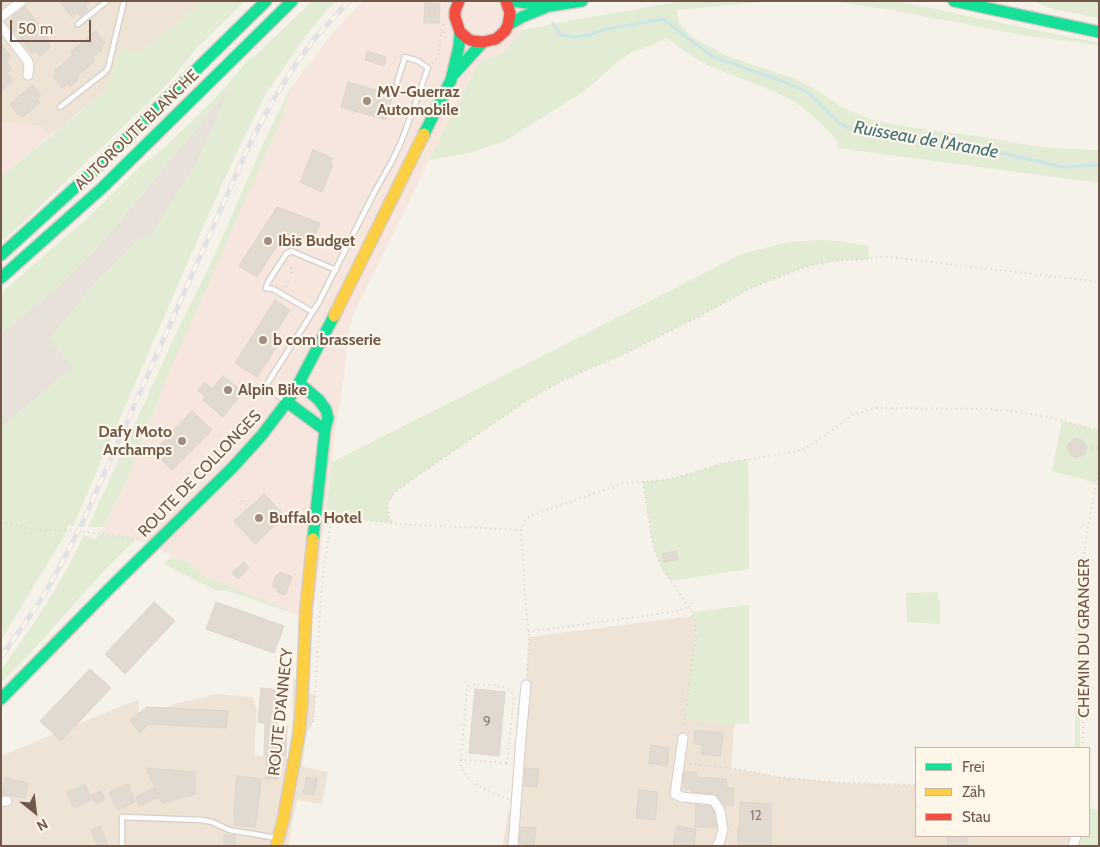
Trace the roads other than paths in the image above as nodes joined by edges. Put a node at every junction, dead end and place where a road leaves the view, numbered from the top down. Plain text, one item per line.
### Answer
1 (22, 1) edge
2 (107, 1) edge
3 (124, 1) edge
4 (266, 1) edge
5 (292, 1) edge
6 (459, 1) edge
7 (506, 1) edge
8 (513, 1) edge
9 (582, 1) edge
10 (954, 1) edge
11 (549, 6) junction
12 (1, 17) edge
13 (78, 24) dead end
14 (508, 25) junction
15 (1, 26) edge
16 (460, 32) junction
17 (1099, 32) edge
18 (483, 42) junction
19 (453, 74) junction
20 (28, 75) dead end
21 (397, 82) dead end
22 (60, 107) dead end
23 (1, 255) edge
24 (336, 270) junction
25 (1, 278) edge
26 (313, 312) junction
27 (299, 383) junction
28 (287, 402) junction
29 (325, 430) junction
30 (526, 685) road end
31 (1, 699) edge
32 (683, 738) road end
33 (277, 842) edge
34 (122, 846) edge
35 (513, 846) edge
36 (717, 846) edge

1 - 12 street
2 - 13 lane
3 - 22 lane
4 - 23 main road, AUTOROUTE BLANCHE
5 - 25 main road, AUTOROUTE BLANCHE
6 - 16 main road, ROUTE DE COLLONGES
7 - 14 main road
8 - 11 main road
9 - 11 main road
10 - 17 main road
11 - 14 main road, ROUTE DE COLLONGES
14 - 18 main road, ROUTE DE COLLONGES
15 - 20 street
16 - 18 main road
16 - 19 main road, ROUTE DE COLLONGES
18 - 19 main road, ROUTE DE COLLONGES
19 - 27 main road, ROUTE DE COLLONGES
21 - 24 lane
24 - 26 lane
24 - 26 lane
26 - 28 lane
27 - 28 main road, ROUTE DE COLLONGES
27 - 29 main road, ROUTE D'ANNECY
28 - 29 main road
28 - 31 main road, ROUTE DE COLLONGES
29 - 33 main road, ROUTE D'ANNECY
30 - 35 street
32 - 36 street
33 - 34 lane

